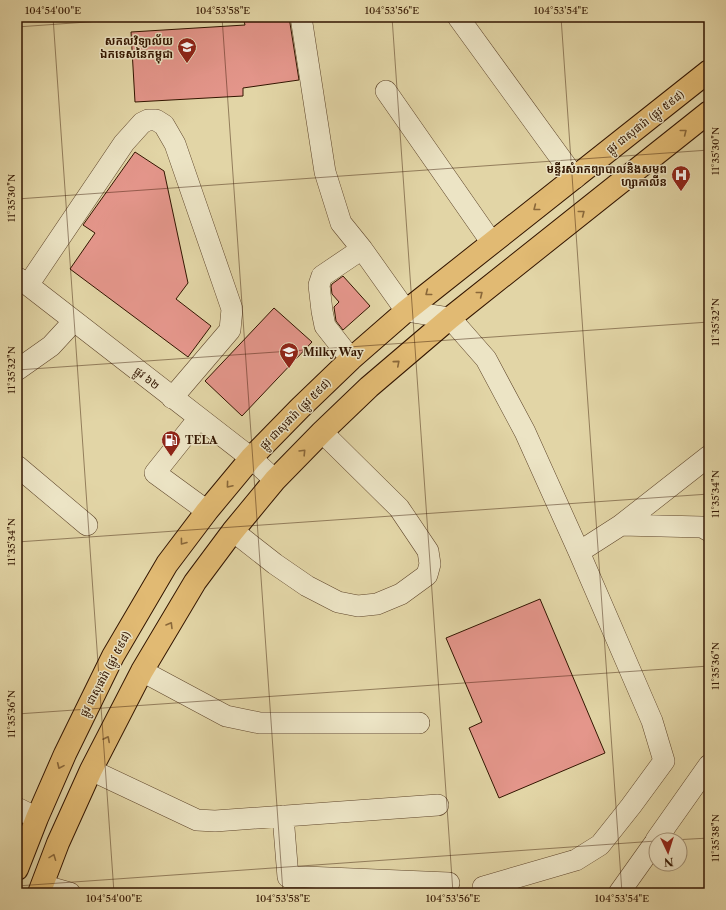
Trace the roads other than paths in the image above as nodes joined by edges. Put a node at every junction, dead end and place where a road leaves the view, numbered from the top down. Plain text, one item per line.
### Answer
1 (301, 17) edge
2 (458, 17) edge
3 (709, 71) edge
4 (386, 91) dead end
5 (709, 112) edge
6 (574, 178) junction
7 (492, 243) junction
8 (362, 249) junction
9 (23, 281) edge
10 (406, 311) junction
11 (450, 318) junction
12 (74, 321) junction
13 (351, 359) junction
14 (17, 370) edge
15 (172, 398) junction
16 (199, 418) junction
17 (322, 432) junction
18 (709, 456) edge
19 (251, 458) junction
20 (17, 466) edge
21 (276, 480) junction
22 (207, 511) junction
23 (86, 525) dead end
24 (621, 525) junction
25 (233, 531) junction
26 (709, 531) edge
27 (579, 552) junction
28 (142, 671) junction
29 (419, 723) dead end
30 (709, 765) edge
31 (91, 770) junction
32 (438, 806) dead end
33 (17, 808) edge
34 (283, 816) junction
35 (37, 818) junction
36 (662, 832) edge
37 (648, 852) edge
38 (17, 869) edge
39 (449, 883) dead end
40 (287, 885) edge
41 (483, 887) dead end
42 (40, 889) edge
43 (70, 893) edge
44 (620, 893) edge

1 - 8 street
2 - 6 street
3 - 6 main road, ផ្លូវ ជាសុផារ៉ា (ផ្លូវ ៥៩៨)
4 - 7 street
11 -> 5 main road
6 -> 7 main road, ផ្លូវ ជាសុផារ៉ា (ផ្លូវ ៥៩៨)
7 -> 10 main road, ផ្លូវ ជាសុផារ៉ា (ផ្លូវ ៥៩៨)
8 - 10 street
8 - 13 street
9 - 12 street, ផ្លូវ ៦២
9 - 15 street
10 - 11 street
10 - 13 main road, ផ្លូវ ជាសុផារ៉ា (ផ្លូវ ៥៩៨)
17 -> 11 main road
11 - 27 street
12 - 14 street
12 - 15 street, ផ្លូវ ៦២
13 - 19 main road, ផ្លូវ ជាសុផារ៉ា (ផ្លូវ ៥៩៨)
15 - 16 street, ផ្លូវ ៦២
16 - 19 street, ផ្លូវ ៦២
16 - 22 street
21 -> 17 main road
17 - 25 street
18 - 24 street
19 - 21 street, ផ្លូវ ៦២
19 -> 22 main road, ផ្លូវ ជាសុផារ៉ា (ផ្លូវ ៥៩៨)
20 - 23 street
21 - 25 main road
22 -> 35 main road, ផ្លូវ ជាសុផារ៉ា (ផ្លូវ ៥៩៨)
24 - 26 street
24 - 27 street
28 -> 25 main road
27 - 41 street
28 - 29 street
31 -> 28 main road
30 - 36 street
31 - 34 street
42 -> 31 main road
32 - 34 street
33 - 35 street
34 - 40 street
35 - 38 main road, ផ្លូវ ជាសុផារ៉ា (ផ្លូវ ៥៩៨)
37 - 44 street
39 - 40 street
42 - 43 street

